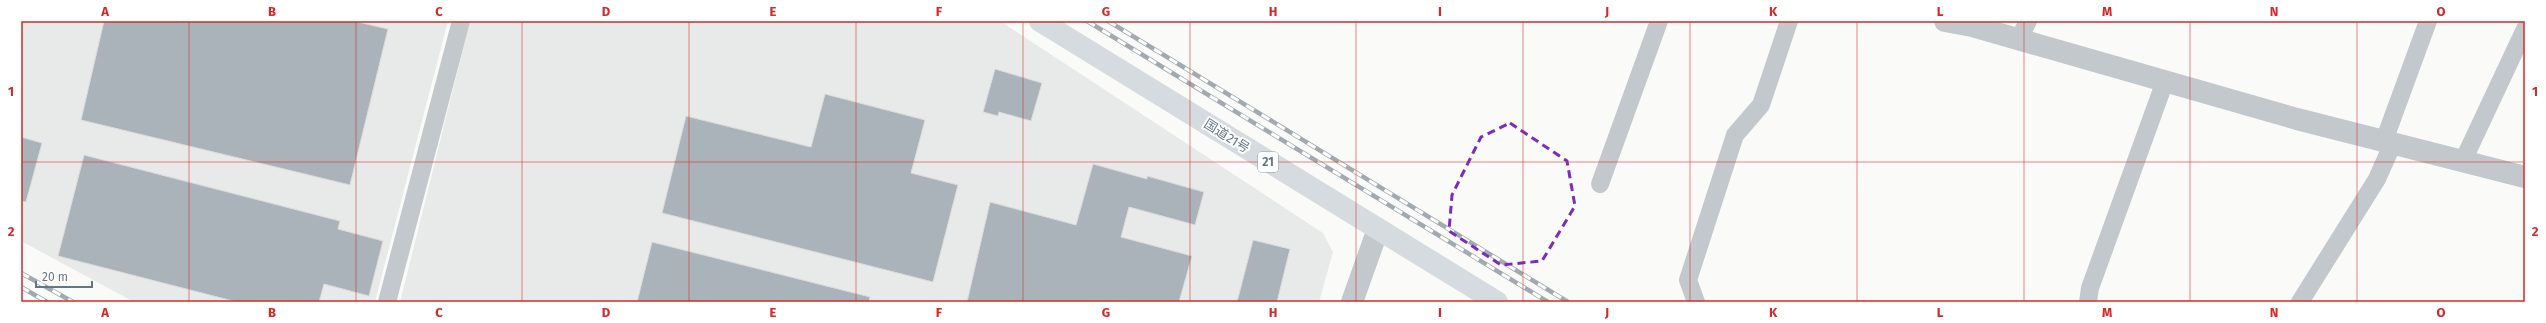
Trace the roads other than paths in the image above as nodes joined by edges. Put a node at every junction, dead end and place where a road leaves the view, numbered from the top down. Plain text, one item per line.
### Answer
1 (461, 21) edge
2 (1040, 21) edge
3 (1659, 21) edge
4 (1789, 21) edge
5 (1945, 21) edge
6 (2428, 21) edge
7 (2023, 30) edge
8 (2525, 30) edge
9 (2165, 81) junction
10 (2388, 142) junction
11 (2463, 161) junction
12 (2525, 177) edge
13 (1600, 184) dead end
14 (1378, 229) junction
15 (387, 302) edge
16 (1352, 302) edge
17 (1497, 302) edge
18 (1696, 302) edge
19 (2088, 302) edge
20 (2300, 302) edge

1 - 15 street
2 - 14 highway, 国道21号 / 21
3 - 13 street
4 - 18 street
5 - 7 street
6 - 10 street
7 - 9 street
8 - 11 street
9 - 10 street
9 - 19 street
10 - 11 street
10 - 20 street
11 - 12 street
14 - 16 street
14 - 17 highway, 国道21号 / 21

